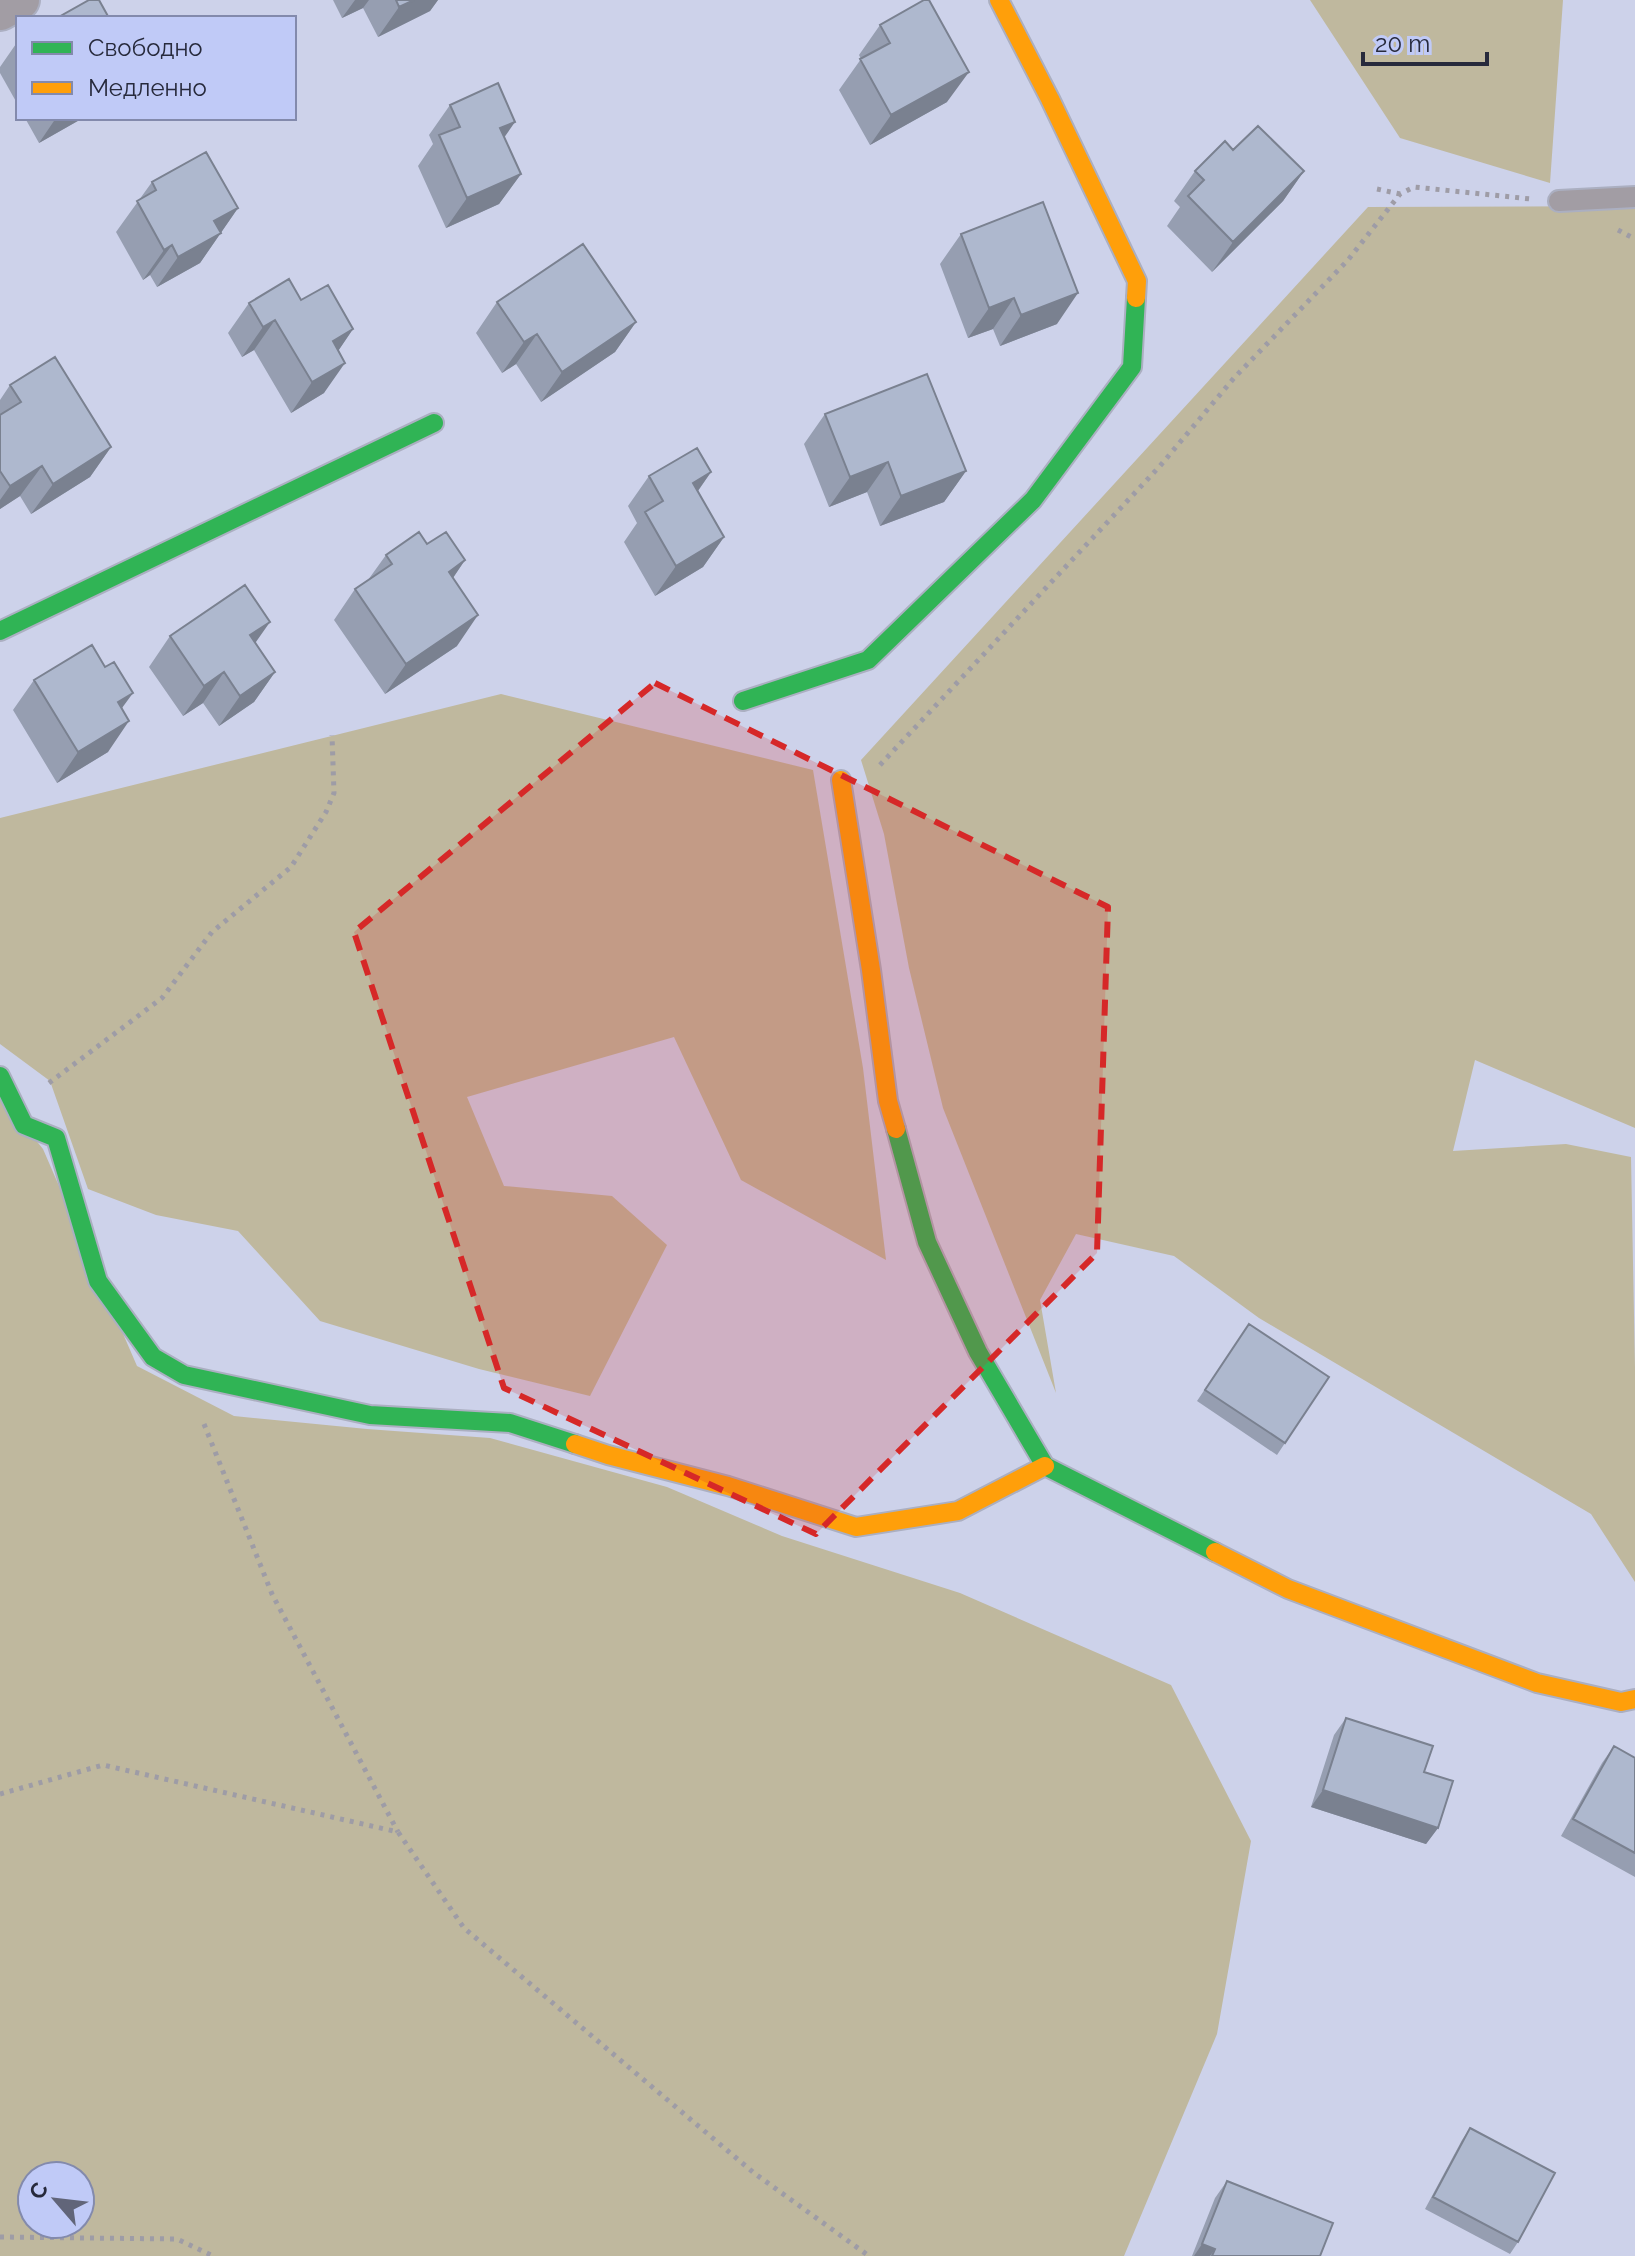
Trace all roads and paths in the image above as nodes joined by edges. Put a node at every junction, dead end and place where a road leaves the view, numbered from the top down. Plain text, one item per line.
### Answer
1 (20, 0) edge
2 (999, 0) edge
3 (0, 11) edge
4 (1414, 187) dead end
5 (1377, 189) dead end
6 (1400, 194) junction
7 (1635, 197) edge
8 (1559, 201) dead end
9 (434, 423) dead end
10 (0, 631) edge
11 (743, 701) dead end
12 (332, 735) dead end
13 (841, 780) dead end
14 (844, 805) junction
15 (0, 1076) edge
16 (24, 1125) junction
17 (184, 1375) junction
18 (1045, 1466) junction
19 (1635, 1699) edge
20 (0, 1794) edge
21 (398, 1832) junction
22 (0, 2237) edge
23 (213, 2256) edge
24 (869, 2256) edge

1 - 3 street
2 - 11 street
4 - 6 path
5 - 6 path
6 - 14 path
7 - 8 lane
9 - 10 street
12 - 16 path
13 - 14 street
14 - 18 street
15 - 16 street
16 - 17 street
17 - 18 street
17 - 21 path
18 - 19 street
20 - 21 path
21 - 24 path
22 - 23 path

